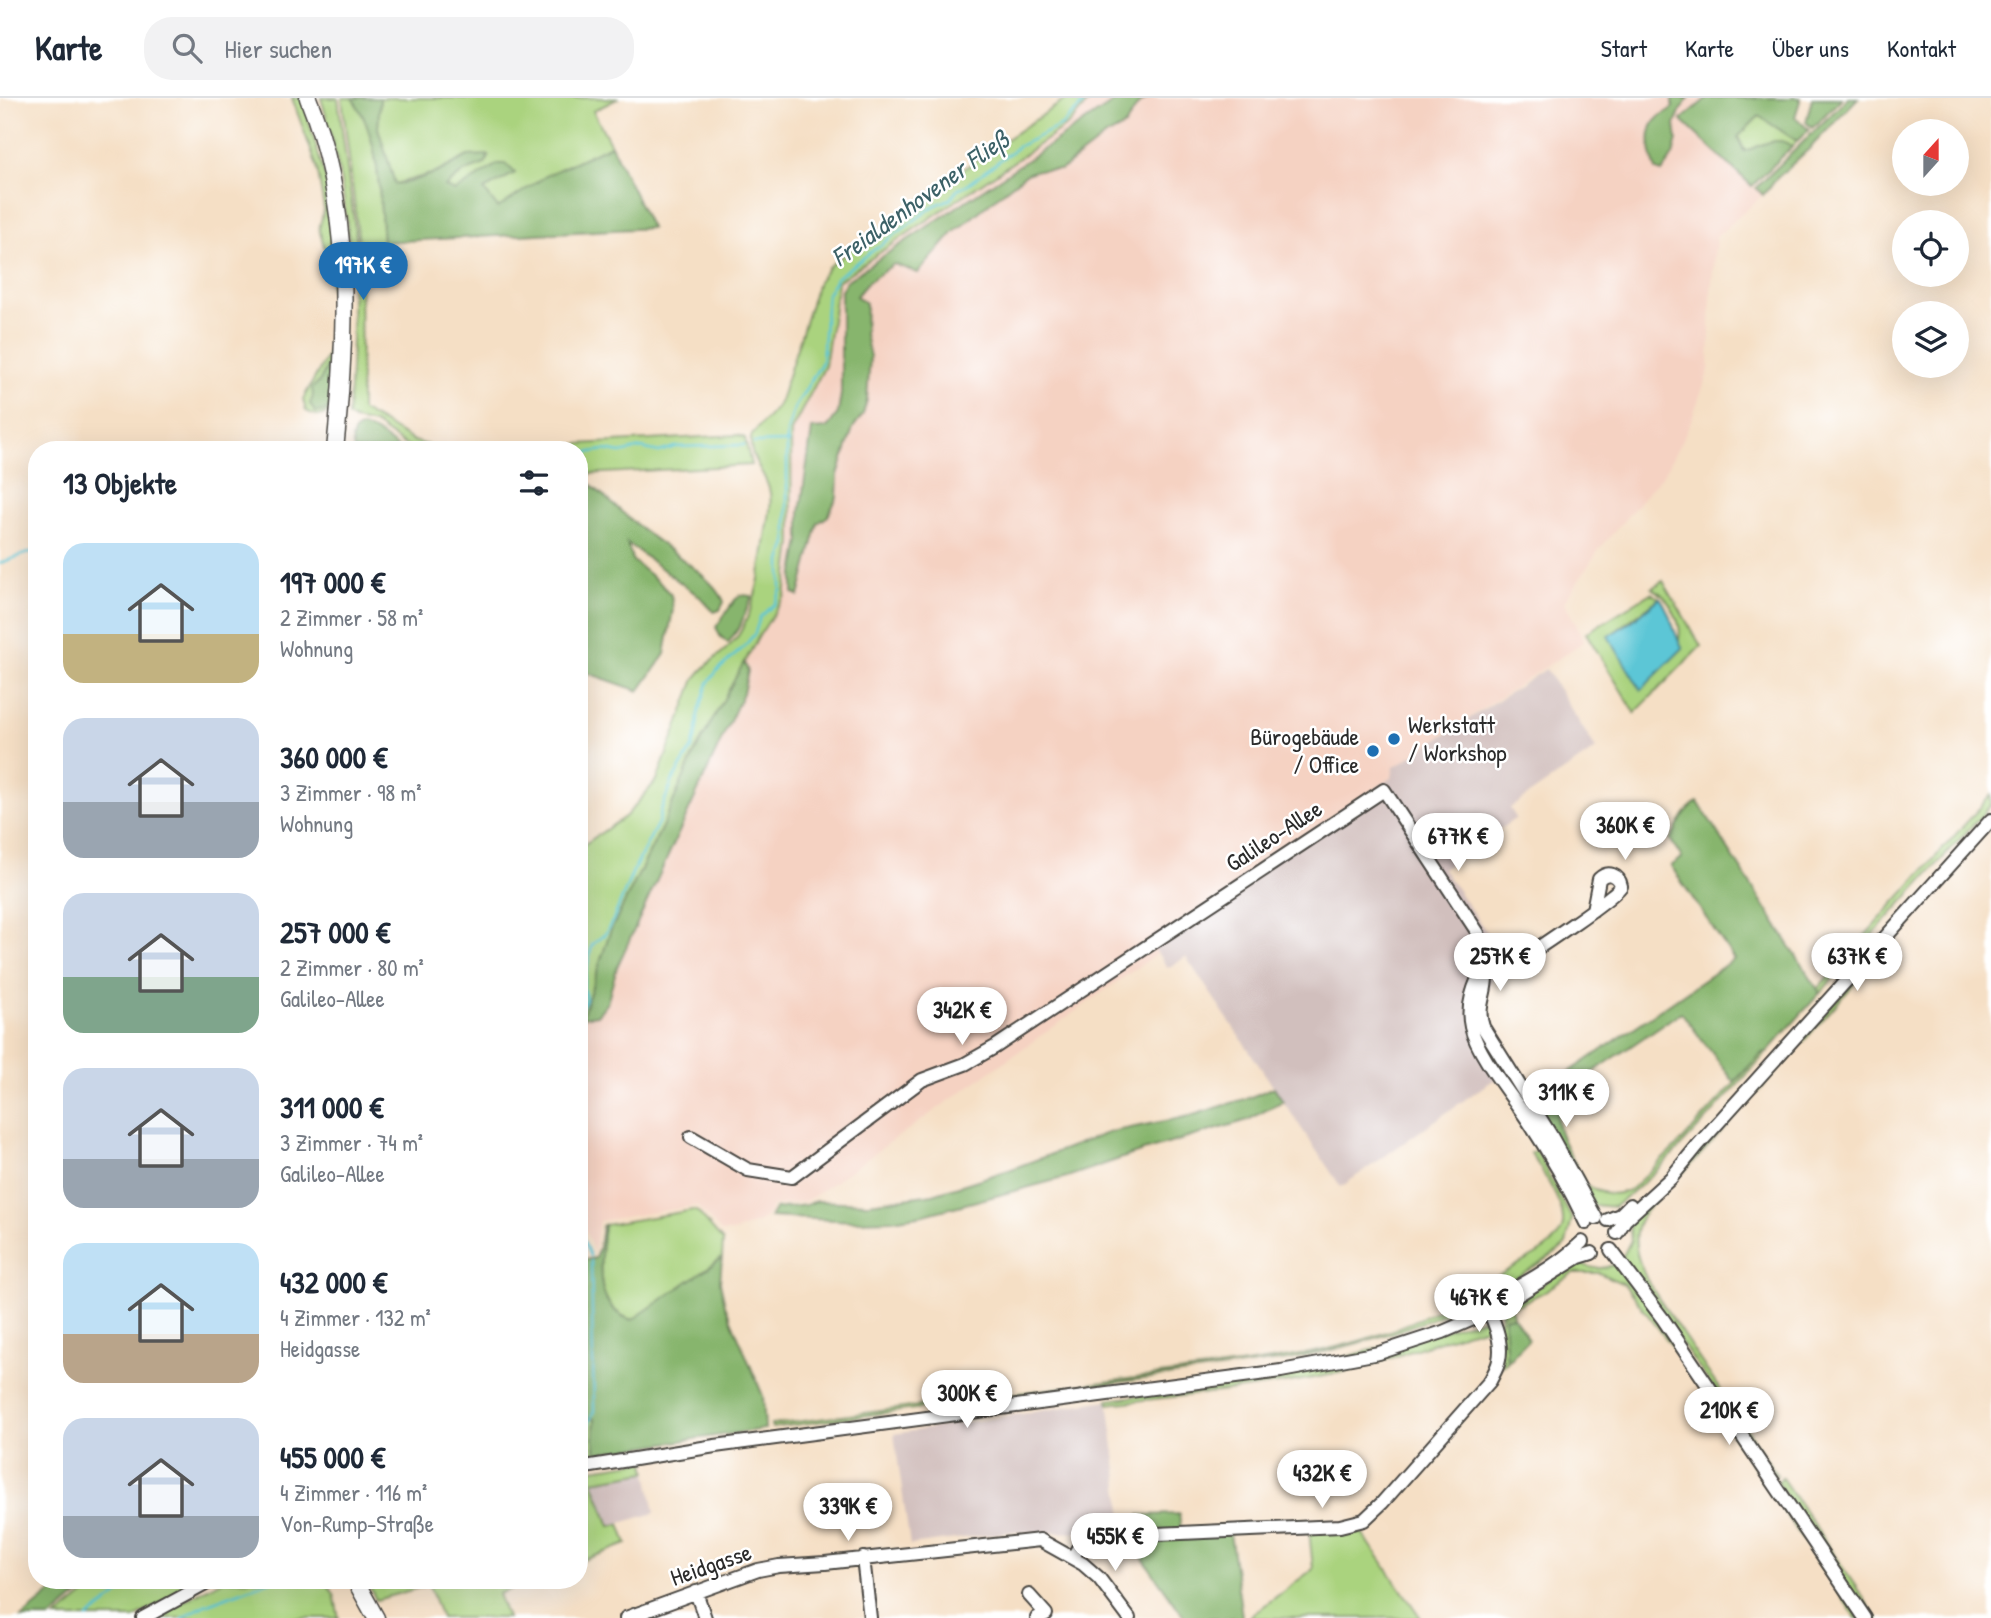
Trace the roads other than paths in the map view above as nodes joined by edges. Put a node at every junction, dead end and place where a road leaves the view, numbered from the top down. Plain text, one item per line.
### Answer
1 (308, 98) edge
2 (336, 441) edge
3 (1991, 820) edge
4 (1593, 910) dead end
5 (1486, 965) junction
6 (691, 1137) dead end
7 (1698, 1144) junction
8 (1597, 1220) junction
9 (1617, 1233) junction
10 (1582, 1242) junction
11 (1611, 1250) junction
12 (1592, 1253) junction
13 (1487, 1308) junction
14 (588, 1467) edge
15 (863, 1558) junction
16 (1073, 1558) junction
17 (196, 1589) edge
18 (361, 1589) edge
19 (696, 1592) junction
20 (1029, 1595) dead end
21 (649, 1614) edge
22 (143, 1618) edge
23 (376, 1618) edge
24 (626, 1618) edge
25 (705, 1618) edge
26 (870, 1618) edge
27 (1037, 1618) edge
28 (1129, 1618) edge
29 (1865, 1618) edge

1 - 2 main road
3 - 7 street
4 - 5 street
5 - 6 street, Galileo-Allee
5 - 8 street, Galileo-Allee
7 - 8 street
7 - 9 street
8 - 9 street
8 - 10 street
9 - 11 street
10 - 12 street
10 - 13 street
11 - 12 street
11 - 29 street
12 - 13 street
13 - 14 street
13 - 16 street
15 - 16 street, Heidgasse
15 - 19 street, Heidgasse
15 - 26 street
16 - 28 street, Heidgasse
17 - 22 street
18 - 23 main road
19 - 21 street, Heidgasse
19 - 25 street
20 - 27 street
21 - 24 street, Heidgasse

